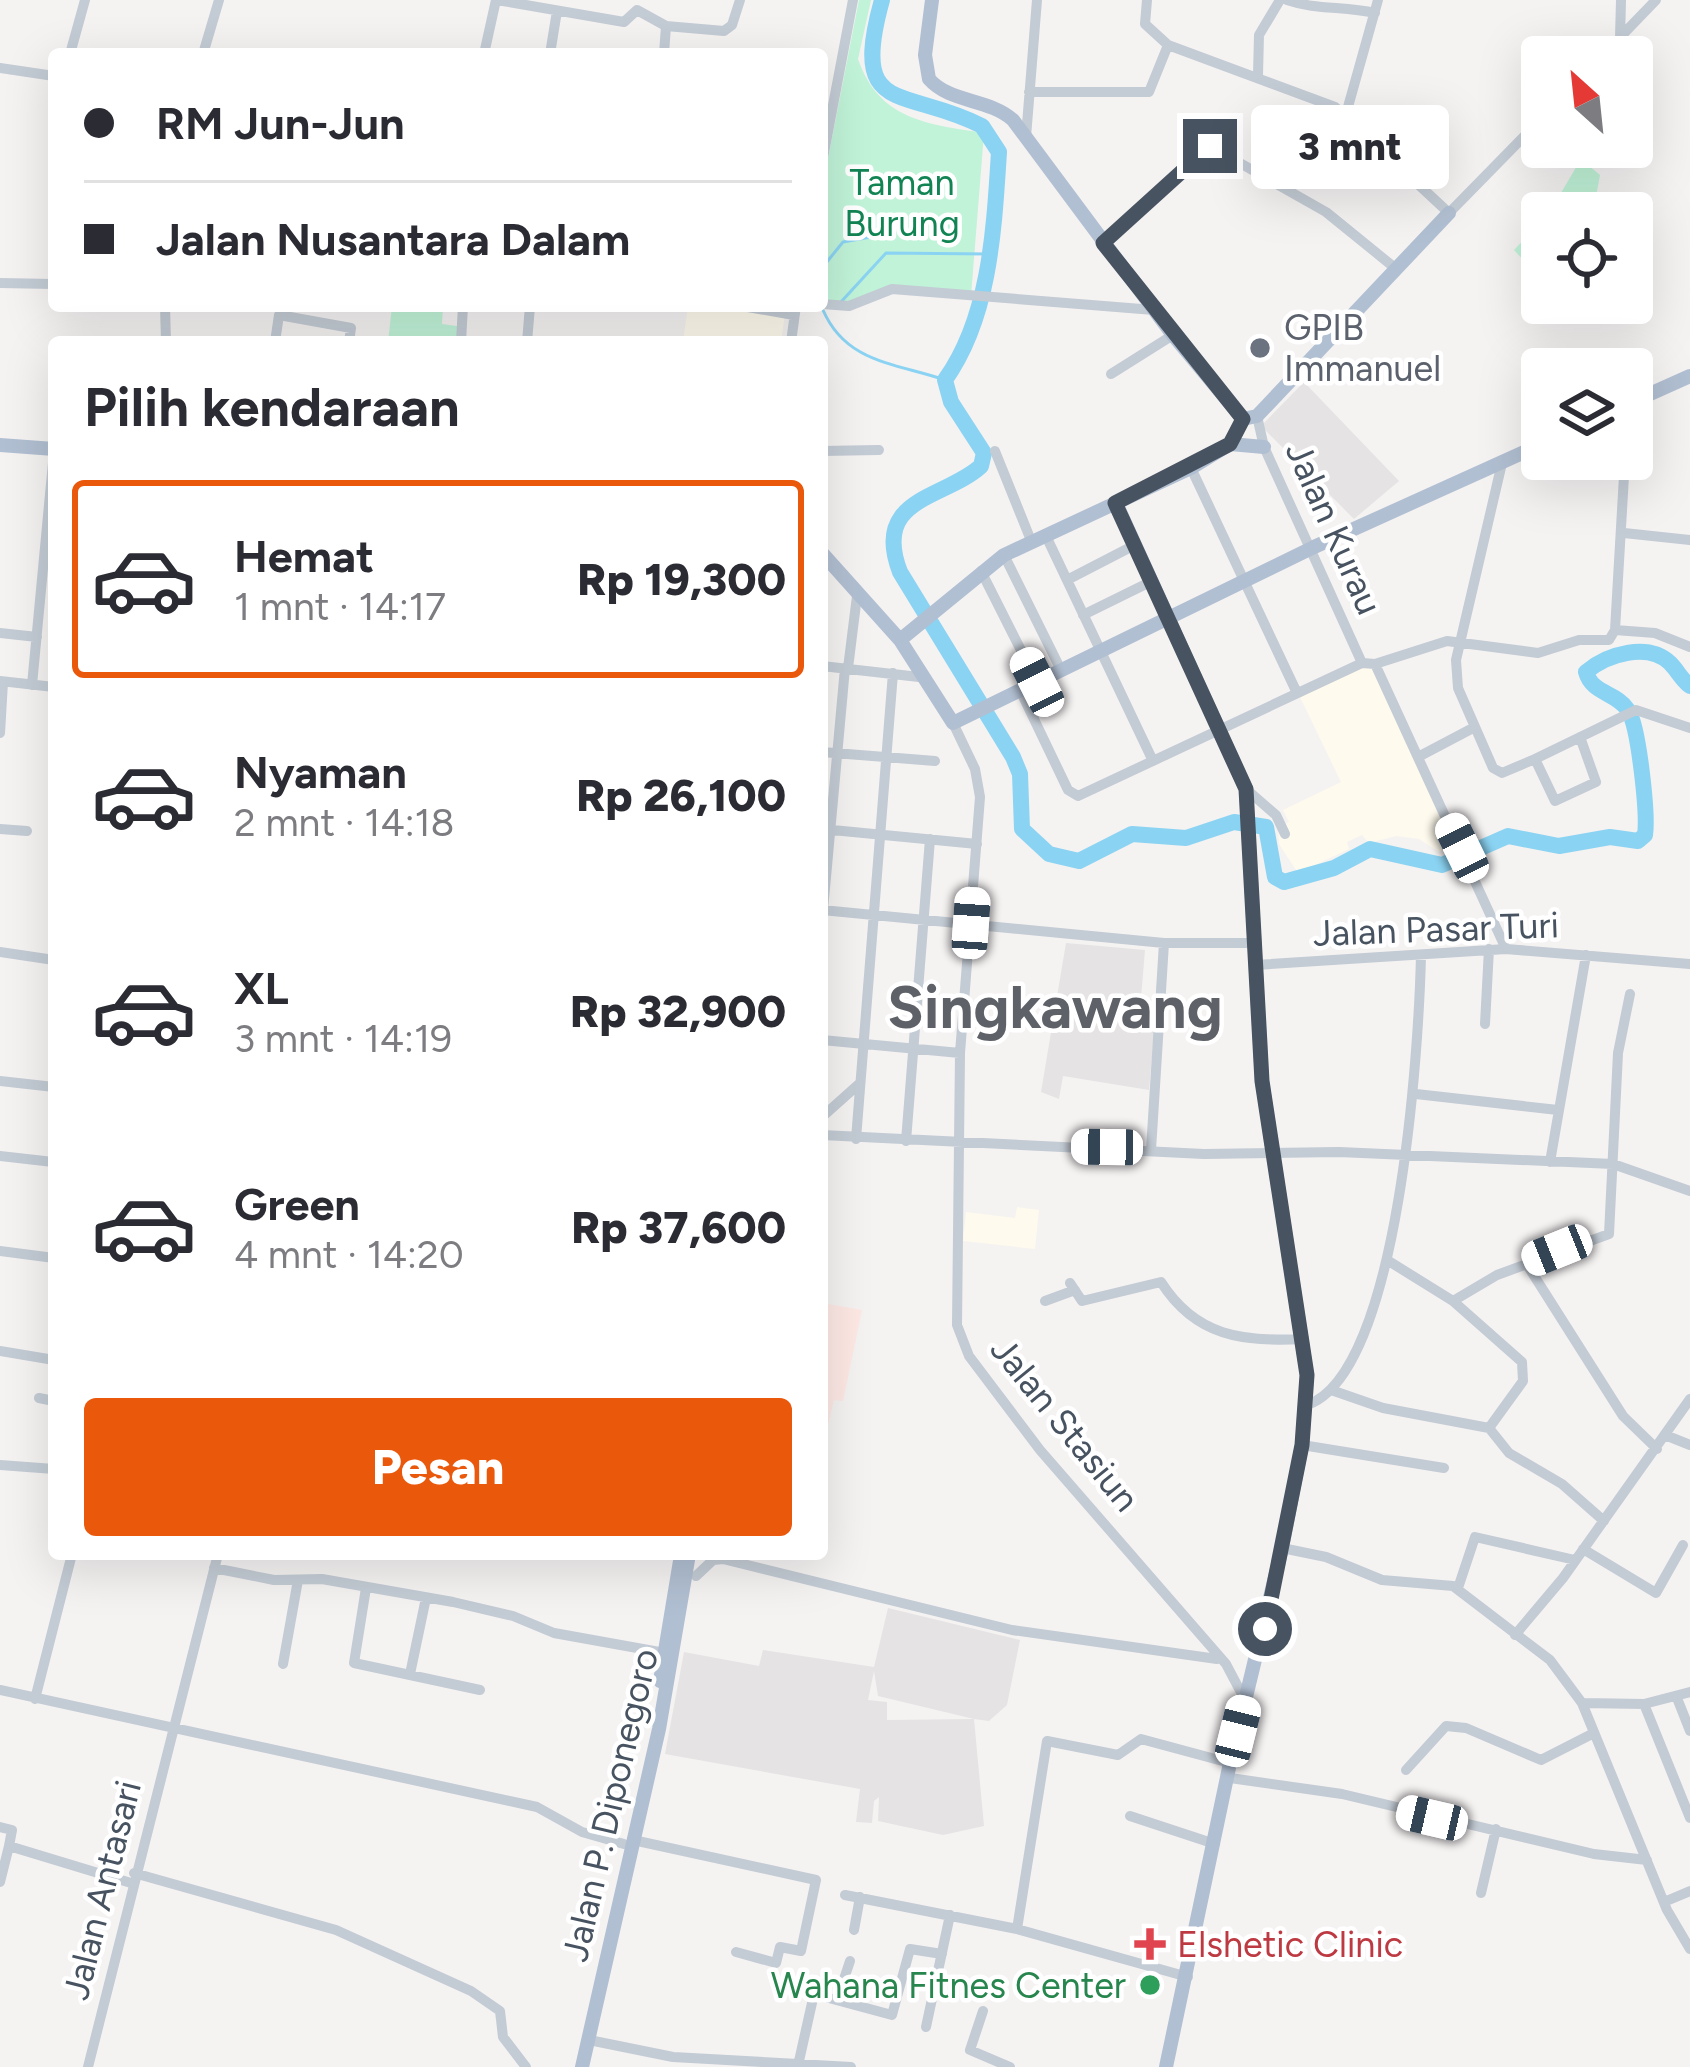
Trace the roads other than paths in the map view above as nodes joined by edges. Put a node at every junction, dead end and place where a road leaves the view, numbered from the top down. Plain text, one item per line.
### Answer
1 (85, 0) edge
2 (219, 0) edge
3 (496, 0) edge
4 (740, 0) edge
5 (853, 0) edge
6 (932, 0) edge
7 (1036, 0) edge
8 (1147, 0) edge
9 (1284, 0) edge
10 (1621, 0) edge
11 (1656, 0) edge
12 (638, 5) edge
13 (1376, 7) edge
14 (556, 11) junction
15 (666, 26) junction
16 (1620, 36) edge
17 (1622, 36) edge
18 (1168, 45) junction
19 (72, 48) edge
20 (205, 48) edge
21 (485, 48) edge
22 (551, 48) edge
23 (664, 48) edge
24 (0, 68) edge
25 (48, 75) edge
26 (1258, 75) junction
27 (1029, 92) junction
28 (1346, 114) junction
29 (828, 130) edge
30 (1026, 137) junction
31 (1521, 139) edge
32 (1449, 213) junction
33 (1103, 243) junction
34 (1395, 268) junction
35 (0, 283) edge
36 (48, 284) edge
37 (828, 304) edge
38 (1154, 310) junction
39 (1172, 334) junction
40 (276, 336) edge
41 (350, 336) edge
42 (1111, 374) dead end
43 (1690, 376) edge
44 (1653, 393) edge
45 (1250, 417) junction
46 (1230, 444) junction
47 (0, 446) edge
48 (1264, 447) junction
49 (48, 450) edge
50 (880, 450) dead end
51 (828, 451) edge
52 (995, 452) dead end
53 (1521, 454) edge
54 (1502, 463) junction
55 (1191, 468) junction
56 (1625, 480) edge
57 (1115, 503) junction
58 (48, 516) edge
59 (1624, 533) junction
60 (1039, 539) junction
61 (1690, 539) edge
62 (1314, 548) junction
63 (1126, 549) dead end
64 (1004, 555) junction
65 (828, 564) edge
66 (981, 571) junction
67 (1067, 580) junction
68 (1246, 582) junction
69 (1144, 585) dead end
70 (857, 596) junction
71 (1083, 615) junction
72 (1171, 619) junction
73 (1615, 630) junction
74 (0, 633) edge
75 (37, 637) junction
76 (900, 640) junction
77 (1460, 640) junction
78 (1690, 647) edge
79 (1101, 652) junction
80 (1368, 664) junction
81 (828, 666) edge
82 (846, 668) junction
83 (1060, 670) junction
84 (892, 673) junction
85 (919, 677) junction
86 (2, 681) edge
87 (1037, 682) junction
88 (32, 685) junction
89 (48, 686) edge
90 (1020, 690) junction
91 (1298, 694) junction
92 (953, 723) junction
93 (1473, 728) junction
94 (1690, 728) edge
95 (1223, 729) junction
96 (0, 733) edge
97 (1580, 737) junction
98 (828, 753) edge
99 (838, 754) junction
100 (1418, 757) junction
101 (885, 758) junction
102 (1535, 759) junction
103 (934, 761) dead end
104 (1153, 761) junction
105 (1247, 795) junction
106 (828, 817) edge
107 (0, 829) edge
108 (828, 830) edge
109 (27, 831) dead end
110 (1285, 834) dead end
111 (879, 835) junction
112 (930, 839) junction
113 (976, 844) junction
114 (828, 911) edge
115 (872, 915) junction
116 (923, 919) junction
117 (971, 923) junction
118 (1164, 943) junction
119 (1254, 943) junction
120 (1489, 949) junction
121 (1506, 949) junction
122 (0, 952) edge
123 (1421, 955) junction
124 (1586, 955) junction
125 (48, 959) edge
126 (1688, 959) edge
127 (1256, 965) junction
128 (1630, 994) dead end
129 (1485, 1024) dead end
130 (828, 1041) edge
131 (862, 1045) junction
132 (914, 1048) junction
133 (960, 1053) junction
134 (0, 1081) edge
135 (860, 1081) junction
136 (48, 1086) edge
137 (1416, 1094) junction
138 (1558, 1109) junction
139 (828, 1112) edge
140 (828, 1136) edge
141 (856, 1139) junction
142 (906, 1141) junction
143 (958, 1143) junction
144 (1151, 1150) junction
145 (1273, 1154) junction
146 (0, 1156) edge
147 (1403, 1157) junction
148 (48, 1161) edge
149 (1550, 1162) junction
150 (1613, 1164) junction
151 (1690, 1191) edge
152 (0, 1252) edge
153 (48, 1257) edge
154 (1387, 1260) junction
155 (1526, 1263) junction
156 (1454, 1300) junction
157 (1045, 1301) dead end
158 (1304, 1340) junction
159 (0, 1351) edge
160 (48, 1359) edge
161 (1334, 1391) junction
162 (39, 1399) dead end
163 (1690, 1399) edge
164 (48, 1400) edge
165 (1307, 1405) junction
166 (1489, 1428) junction
167 (1665, 1435) junction
168 (1302, 1445) junction
169 (1690, 1445) edge
170 (1653, 1446) junction
171 (0, 1465) edge
172 (1444, 1468) dead end
173 (48, 1469) edge
174 (1604, 1521) junction
175 (1683, 1545) dead end
176 (1282, 1548) junction
177 (1583, 1549) junction
178 (1571, 1559) junction
179 (70, 1560) edge
180 (216, 1560) edge
181 (684, 1560) edge
182 (712, 1560) edge
183 (731, 1560) edge
184 (214, 1568) junction
185 (696, 1576) dead end
186 (298, 1580) junction
187 (366, 1588) junction
188 (1458, 1588) junction
189 (426, 1598) junction
190 (674, 1627) junction
191 (1515, 1635) junction
192 (665, 1653) junction
193 (1222, 1662) junction
194 (283, 1664) dead end
195 (1257, 1669) junction
196 (410, 1674) junction
197 (0, 1690) edge
198 (480, 1690) dead end
199 (1690, 1692) edge
200 (1677, 1697) junction
201 (35, 1699) junction
202 (1245, 1700) junction
203 (1582, 1703) junction
204 (1644, 1704) junction
205 (176, 1729) junction
206 (1690, 1731) edge
207 (1592, 1734) junction
208 (1406, 1769) dead end
209 (1230, 1771) junction
210 (1130, 1816) dead end
211 (1690, 1818) edge
212 (0, 1827) edge
213 (1496, 1829) junction
214 (628, 1842) junction
215 (1215, 1844) junction
216 (9, 1846) junction
217 (1647, 1859) junction
218 (133, 1878) junction
219 (0, 1882) edge
220 (1690, 1891) edge
221 (1481, 1893) dead end
222 (845, 1895) dead end
223 (860, 1897) junction
224 (1664, 1902) junction
225 (950, 1916) junction
226 (1016, 1929) junction
227 (854, 1930) dead end
228 (1690, 1949) edge
229 (736, 1952) dead end
230 (942, 1954) junction
231 (850, 1961) dead end
232 (1188, 1977) junction
233 (837, 2000) junction
234 (983, 2011) dead end
235 (926, 2027) dead end
236 (589, 2039) junction
237 (799, 2061) junction
238 (843, 2066) edge
239 (88, 2067) edge
240 (526, 2067) edge
241 (578, 2067) edge
242 (1010, 2067) edge
243 (1166, 2067) edge

1 - 19 street
2 - 20 street
3 - 14 street
3 - 21 street
4 - 15 street
5 - 29 street
6 - 30 main road
7 - 27 street
8 - 18 street
9 - 13 street
9 - 26 street
10 - 16 street
11 - 17 street
12 - 14 street
12 - 15 street
13 - 28 street
14 - 22 street
15 - 23 street
18 - 26 street
18 - 27 street
24 - 25 street
26 - 28 street
27 - 30 street
28 - 32 street
30 - 33 main road
31 - 32 street
32 - 34 main road
33 - 34 street
33 - 38 main road
34 - 45 main road
35 - 36 street
37 - 38 street
38 - 39 main road
39 - 42 street
39 - 45 main road
40 - 41 street
43 - 44 main road
45 - 46 main road
45 - 48 street, Jalan Kurau
46 - 48 main road
46 - 55 main road
47 - 49 main road
48 - 62 street, Jalan Kurau
50 - 51 street
52 - 60 street
53 - 54 main road
54 - 62 main road
54 - 77 street
55 - 57 main road
55 - 68 street
56 - 59 street
57 - 60 main road
57 - 72 main road
58 - 75 street
59 - 61 street
59 - 73 street
60 - 64 main road
60 - 67 street
62 - 68 main road
62 - 80 street, Jalan Kurau
63 - 67 street
64 - 66 main road
64 - 83 street
65 - 70 main road
66 - 76 main road
66 - 87 street
67 - 71 street
68 - 72 main road
68 - 91 street
69 - 71 street
70 - 76 main road
70 - 82 street
71 - 79 street
72 - 79 main road
72 - 95 main road
73 - 77 street
73 - 78 street
74 - 75 street
75 - 88 street
76 - 85 main road
77 - 80 street
77 - 93 street
79 - 83 main road
79 - 104 street
80 - 91 street
80 - 100 street, Jalan Kurau
81 - 82 street
82 - 84 street
82 - 99 street
83 - 87 main road
84 - 85 street
84 - 101 street
85 - 92 main road
86 - 88 street
86 - 96 street
87 - 90 main road
88 - 89 street
90 - 92 main road
90 - 104 street
91 - 95 street
92 - 113 street, Jalan Stasiun
93 - 100 street
93 - 102 street
94 - 97 street
95 - 104 street
95 - 105 main road
97 - 102 street
97 - 102 street
98 - 99 street
99 - 101 street
99 - 106 street
100 - 121 street, Jalan Kurau
101 - 103 street
101 - 111 street
105 - 110 street
105 - 119 main road
107 - 109 street
108 - 111 street
111 - 112 street
111 - 115 street
112 - 113 street
112 - 116 street
113 - 117 street, Jalan Stasiun
114 - 115 street
115 - 116 street
115 - 131 street
116 - 117 street
116 - 132 street
117 - 118 street
117 - 133 street, Jalan Stasiun
118 - 119 street
118 - 144 street
119 - 127 main road
120 - 121 street, Jalan Pasar Turi
120 - 123 street, Jalan Pasar Turi
120 - 129 street
121 - 124 street, Jalan Pasar Turi
122 - 125 street
123 - 127 street, Jalan Pasar Turi
123 - 137 street
124 - 126 street, Jalan Pasar Turi
124 - 138 street
127 - 145 main road
128 - 150 street
130 - 131 street
131 - 132 street
131 - 135 street
132 - 133 street
132 - 142 street
133 - 143 street, Jalan Stasiun
134 - 136 street
135 - 139 street
135 - 141 street
137 - 138 street
137 - 147 street
138 - 149 street
140 - 141 street
141 - 142 street
142 - 143 street
143 - 144 street
143 - 193 street, Jalan Stasiun
144 - 145 street
145 - 147 street
145 - 158 main road
146 - 148 street
147 - 149 street
147 - 154 street
149 - 150 street
150 - 151 street
150 - 155 street
152 - 153 street
154 - 156 street
154 - 161 street
155 - 156 street
155 - 170 street
156 - 166 street
157 - 158 street
158 - 165 main road
159 - 160 street
161 - 165 street
161 - 166 street
162 - 164 street
163 - 167 street
165 - 168 main road
166 - 174 street
167 - 169 street
167 - 170 street
168 - 172 street
168 - 176 main road
170 - 174 street
171 - 173 street
174 - 177 street
175 - 177 street
176 - 188 street
176 - 195 main road
177 - 178 street
178 - 188 street
178 - 191 street
179 - 201 street
180 - 184 street, Jalan Antasari
181 - 190 main road, Jalan P. Diponegoro
182 - 185 street
183 - 193 street
184 - 186 street
184 - 205 street, Jalan Antasari
186 - 187 street
186 - 194 street
187 - 189 street
187 - 196 street
188 - 191 street
189 - 192 street
189 - 196 street
190 - 192 main road, Jalan P. Diponegoro
190 - 214 main road, Jalan P. Diponegoro
191 - 203 street
192 - 214 main road, Jalan P. Diponegoro
193 - 195 street
193 - 202 street, Jalan Stasiun
195 - 202 main road
196 - 198 street
197 - 201 street
199 - 200 street
200 - 204 street
200 - 206 street
201 - 205 street
202 - 209 main road
203 - 204 street
203 - 207 street
204 - 211 street
205 - 214 street
205 - 218 street, Jalan Antasari
207 - 208 street
207 - 217 street
209 - 213 street
209 - 215 main road
209 - 226 street
210 - 215 street
212 - 216 street
213 - 217 street
213 - 221 street
214 - 229 street
214 - 236 main road, Jalan P. Diponegoro
214 - 241 main road, Jalan P. Diponegoro
215 - 232 main road
216 - 218 street
216 - 219 street
217 - 224 street
218 - 239 street, Jalan Antasari
218 - 240 street
220 - 224 street
222 - 223 street
223 - 225 street
223 - 227 street
224 - 228 street
225 - 226 street
225 - 230 street
226 - 232 street
230 - 233 street
230 - 235 street
231 - 233 street
232 - 243 main road
233 - 237 street
234 - 242 street
236 - 237 street
236 - 241 main road, Jalan P. Diponegoro
237 - 238 street

